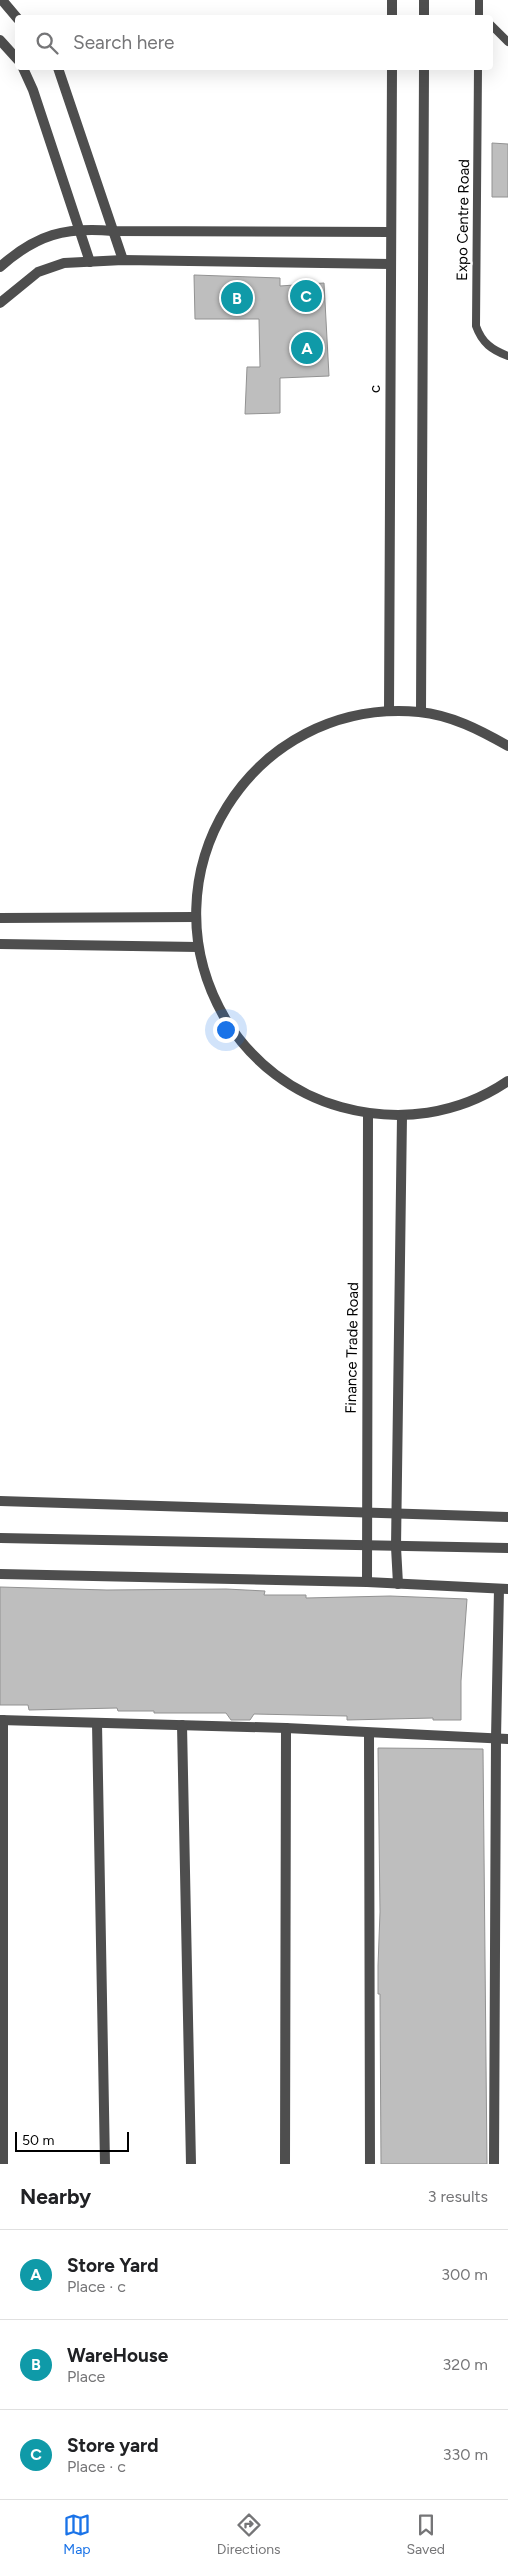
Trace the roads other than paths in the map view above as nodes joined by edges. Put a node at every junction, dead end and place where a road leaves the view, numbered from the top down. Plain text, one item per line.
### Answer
1 (2, 0) edge
2 (392, 0) edge
3 (424, 0) edge
4 (479, 0) edge
5 (15, 15) edge
6 (392, 15) edge
7 (424, 15) edge
8 (481, 15) edge
9 (493, 27) edge
10 (0, 40) edge
11 (508, 42) edge
12 (15, 57) edge
13 (25, 70) edge
14 (59, 70) edge
15 (392, 70) edge
16 (424, 70) edge
17 (478, 70) edge
18 (79, 228) junction
19 (113, 231) junction
20 (391, 232) junction
21 (122, 260) junction
22 (90, 262) junction
23 (391, 264) junction
24 (0, 267) edge
25 (0, 303) edge
26 (508, 356) edge
27 (389, 711) junction
28 (421, 712) junction
29 (508, 746) edge
30 (195, 917) junction
31 (0, 918) edge
32 (0, 944) edge
33 (198, 947) junction
34 (508, 1081) edge
35 (368, 1114) junction
36 (402, 1116) junction
37 (0, 1501) edge
38 (366, 1513) junction
39 (396, 1515) junction
40 (508, 1517) edge
41 (0, 1538) edge
42 (366, 1544) junction
43 (396, 1547) junction
44 (508, 1548) edge
45 (0, 1574) edge
46 (367, 1582) junction
47 (398, 1584) junction
48 (504, 1589) edge
49 (2, 1720) edge
50 (97, 1723) junction
51 (182, 1725) junction
52 (286, 1728) junction
53 (368, 1733) junction
54 (496, 1738) junction
55 (508, 1738) edge
56 (4, 2164) edge
57 (105, 2164) edge
58 (192, 2164) edge
59 (285, 2164) edge
60 (370, 2164) edge
61 (494, 2164) edge

1 - 5 street
2 - 6 street
3 - 7 street
4 - 8 lane
9 - 11 lane
10 - 12 street
13 - 18 street
14 - 19 street
15 - 20 street, c
16 - 28 street
17 - 26 lane, Expo Centre Road
18 - 19 street
18 - 22 street
18 - 24 street
19 - 20 street
19 - 21 street
20 - 23 street, c
21 - 22 street
21 - 23 street
22 - 25 street
23 - 27 street, c
27 - 28 street
27 - 30 street
28 - 29 street
30 - 31 street
30 - 33 street
32 - 33 street
33 - 35 street
34 - 36 street
35 - 36 street
35 - 38 street, Finance Trade Road
36 - 39 street
37 - 38 street
38 - 39 street
38 - 42 street, Finance Trade Road
39 - 40 street
39 - 43 street
41 - 42 street
42 - 43 street
42 - 46 street, Finance Trade Road
43 - 44 street
43 - 47 street
45 - 46 street
46 - 47 street
47 - 48 street
48 - 54 street
49 - 50 street
49 - 56 street
50 - 51 street
50 - 57 street
51 - 52 street
51 - 58 street
52 - 53 street
52 - 59 street
53 - 54 street
53 - 60 street
54 - 55 street
54 - 61 street

